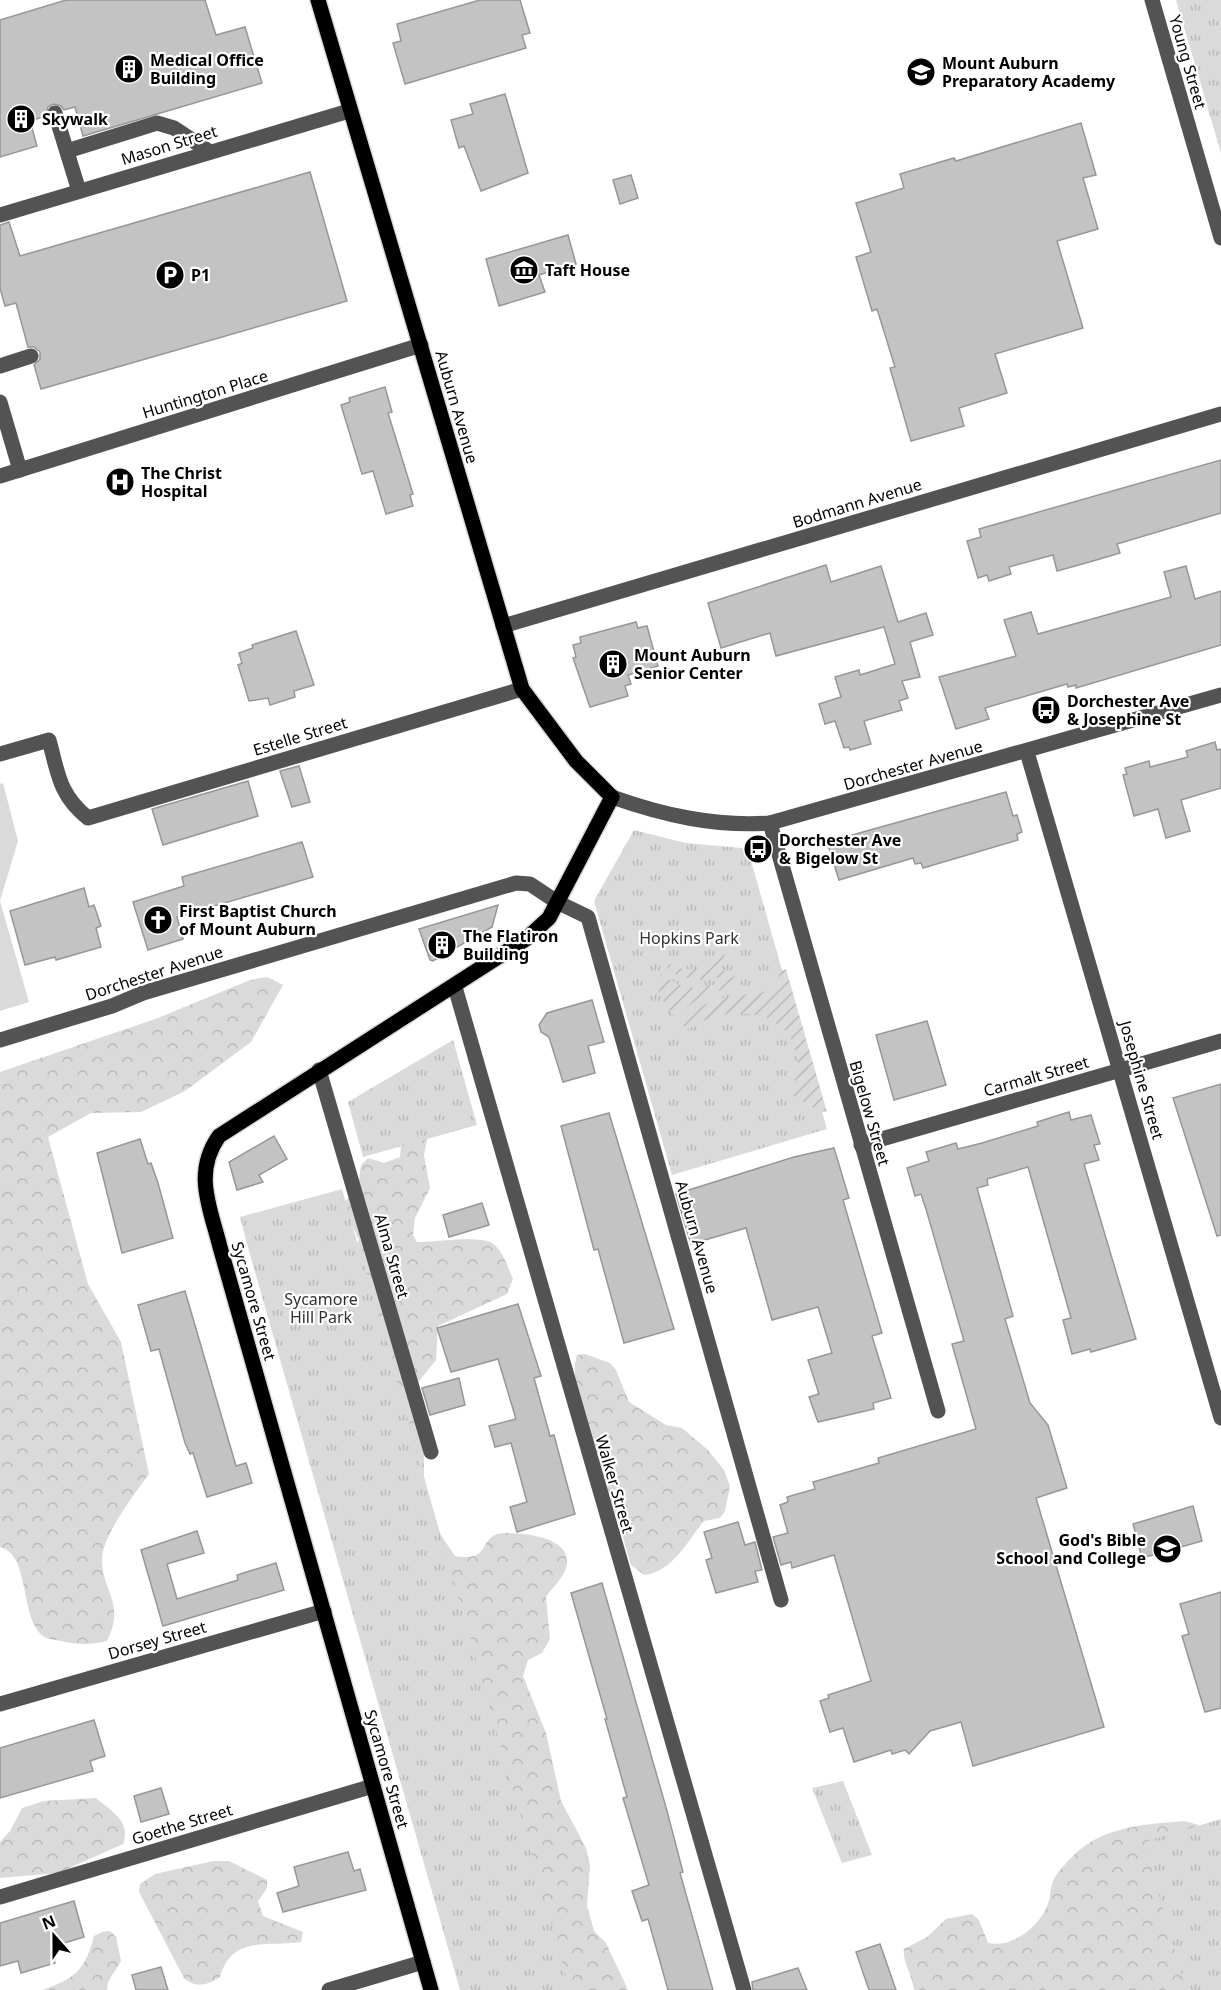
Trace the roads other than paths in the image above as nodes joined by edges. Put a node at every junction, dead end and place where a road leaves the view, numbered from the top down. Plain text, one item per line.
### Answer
1 (1152, 0) edge
2 (323, 1) edge
3 (349, 111) junction
4 (55, 113) dead end
5 (67, 151) junction
6 (210, 152) junction
7 (79, 191) junction
8 (0, 215) edge
9 (1221, 238) edge
10 (421, 345) junction
11 (31, 356) dead end
12 (0, 366) edge
13 (0, 402) edge
14 (1221, 414) edge
15 (20, 470) junction
16 (0, 476) edge
17 (503, 626) junction
18 (522, 689) junction
19 (1221, 695) edge
20 (1026, 752) junction
21 (0, 754) edge
22 (612, 797) junction
23 (770, 823) junction
24 (557, 902) junction
25 (455, 987) junction
26 (0, 1040) edge
27 (1221, 1041) edge
28 (319, 1070) junction
29 (1122, 1071) junction
30 (861, 1145) junction
31 (938, 1411) dead end
32 (1221, 1418) edge
33 (431, 1452) dead end
34 (781, 1600) dead end
35 (324, 1611) junction
36 (0, 1704) edge
37 (374, 1786) junction
38 (0, 1897) edge
39 (423, 1962) junction
40 (329, 1990) edge
41 (431, 1990) edge
42 (744, 1990) edge

1 - 9 street, Young Street
2 - 3 main road, Auburn Avenue
3 - 6 street, Mason Street
3 - 10 main road, Auburn Avenue
4 - 5 street
5 - 6 street
5 - 7 street
6 - 7 street, Mason Street
7 - 8 street, Mason Street
10 - 15 street, Huntington Place
10 - 17 main road, Auburn Avenue
11 - 12 street
13 - 15 street
14 - 17 street, Bodmann Avenue
15 - 16 street, Huntington Place
17 - 18 main road, Auburn Avenue
18 - 21 street, Estelle Street
18 - 22 main road, Auburn Avenue
19 - 20 street, Dorchester Avenue
20 - 23 street, Dorchester Avenue
20 - 29 street, Josephine Street
22 - 23 street, Dorchester Avenue
22 - 24 main road, Sycamore Street
23 - 30 street, Bigelow Street
24 - 25 main road, Sycamore Street
24 - 26 street, Dorchester Avenue
24 - 34 street, Auburn Avenue
25 - 28 main road, Sycamore Street
25 - 42 street, Walker Street
27 - 29 street, Carmalt Street
28 - 33 street, Alma Street
28 - 35 main road, Sycamore Street
29 - 30 street, Carmalt Street
29 - 32 street, Josephine Street
30 - 31 street, Bigelow Street
35 - 36 street, Dorsey Street
35 - 37 main road, Sycamore Street
37 - 38 street, Goethe Street
37 - 39 main road, Sycamore Street
39 - 40 street
39 - 41 main road, Sycamore Street

